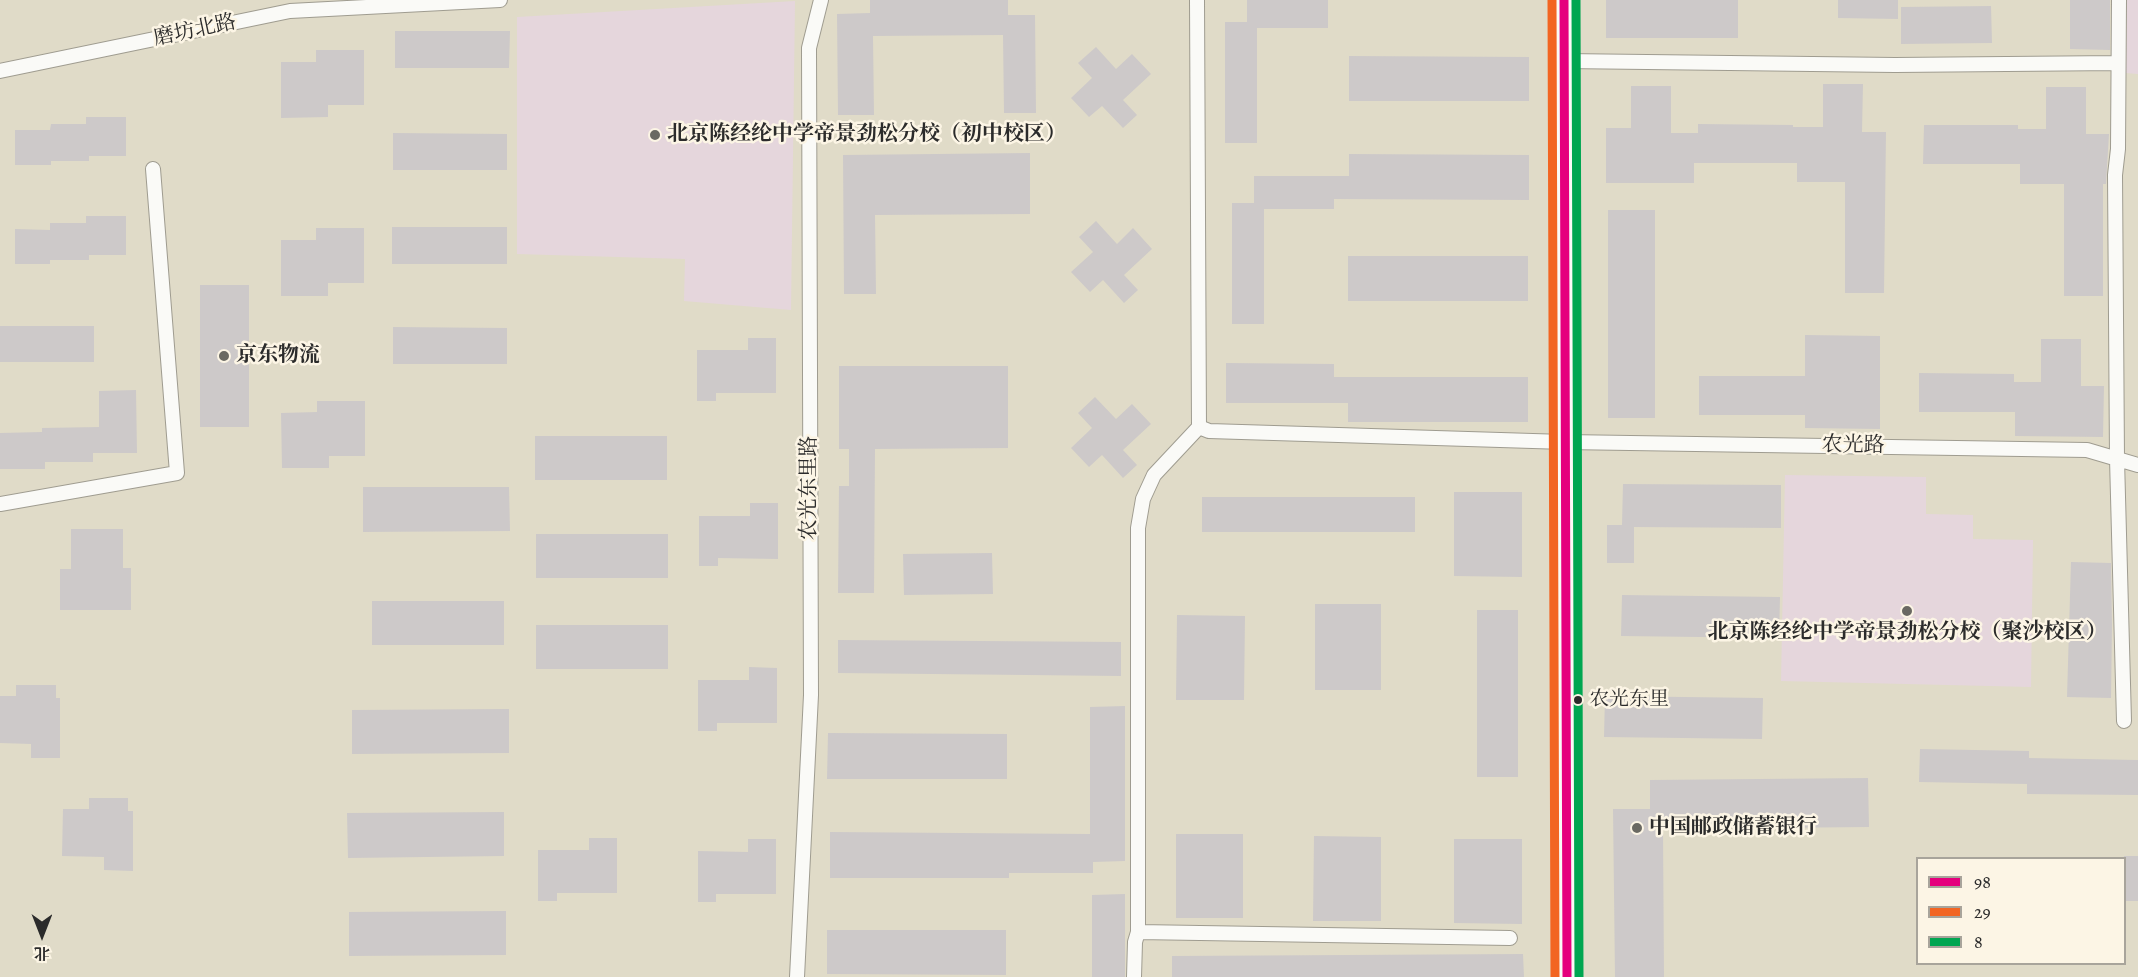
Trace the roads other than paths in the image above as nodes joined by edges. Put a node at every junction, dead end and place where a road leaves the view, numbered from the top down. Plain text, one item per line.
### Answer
1 (500, 0) edge
2 (821, 0) edge
3 (1197, 0) edge
4 (1564, 0) edge
5 (2120, 0) edge
6 (1564, 61) junction
7 (2118, 63) junction
8 (0, 71) edge
9 (153, 169) dead end
10 (1199, 427) junction
11 (1565, 442) junction
12 (2117, 459) junction
13 (2138, 465) edge
14 (0, 504) edge
15 (2124, 721) dead end
16 (1138, 932) junction
17 (1510, 938) dead end
18 (797, 977) edge
19 (1134, 977) edge
20 (1567, 977) edge

1 - 8 street, 磨坊北路
2 - 18 street, 农光东里路
3 - 10 street
4 - 6 street
5 - 7 street
6 - 7 street
6 - 11 street
7 - 12 street
9 - 14 street
10 - 11 street, 农光路
10 - 16 street
11 - 12 street, 农光路
11 - 20 street
12 - 13 street, 农光路
12 - 15 street
16 - 17 street
16 - 19 street

